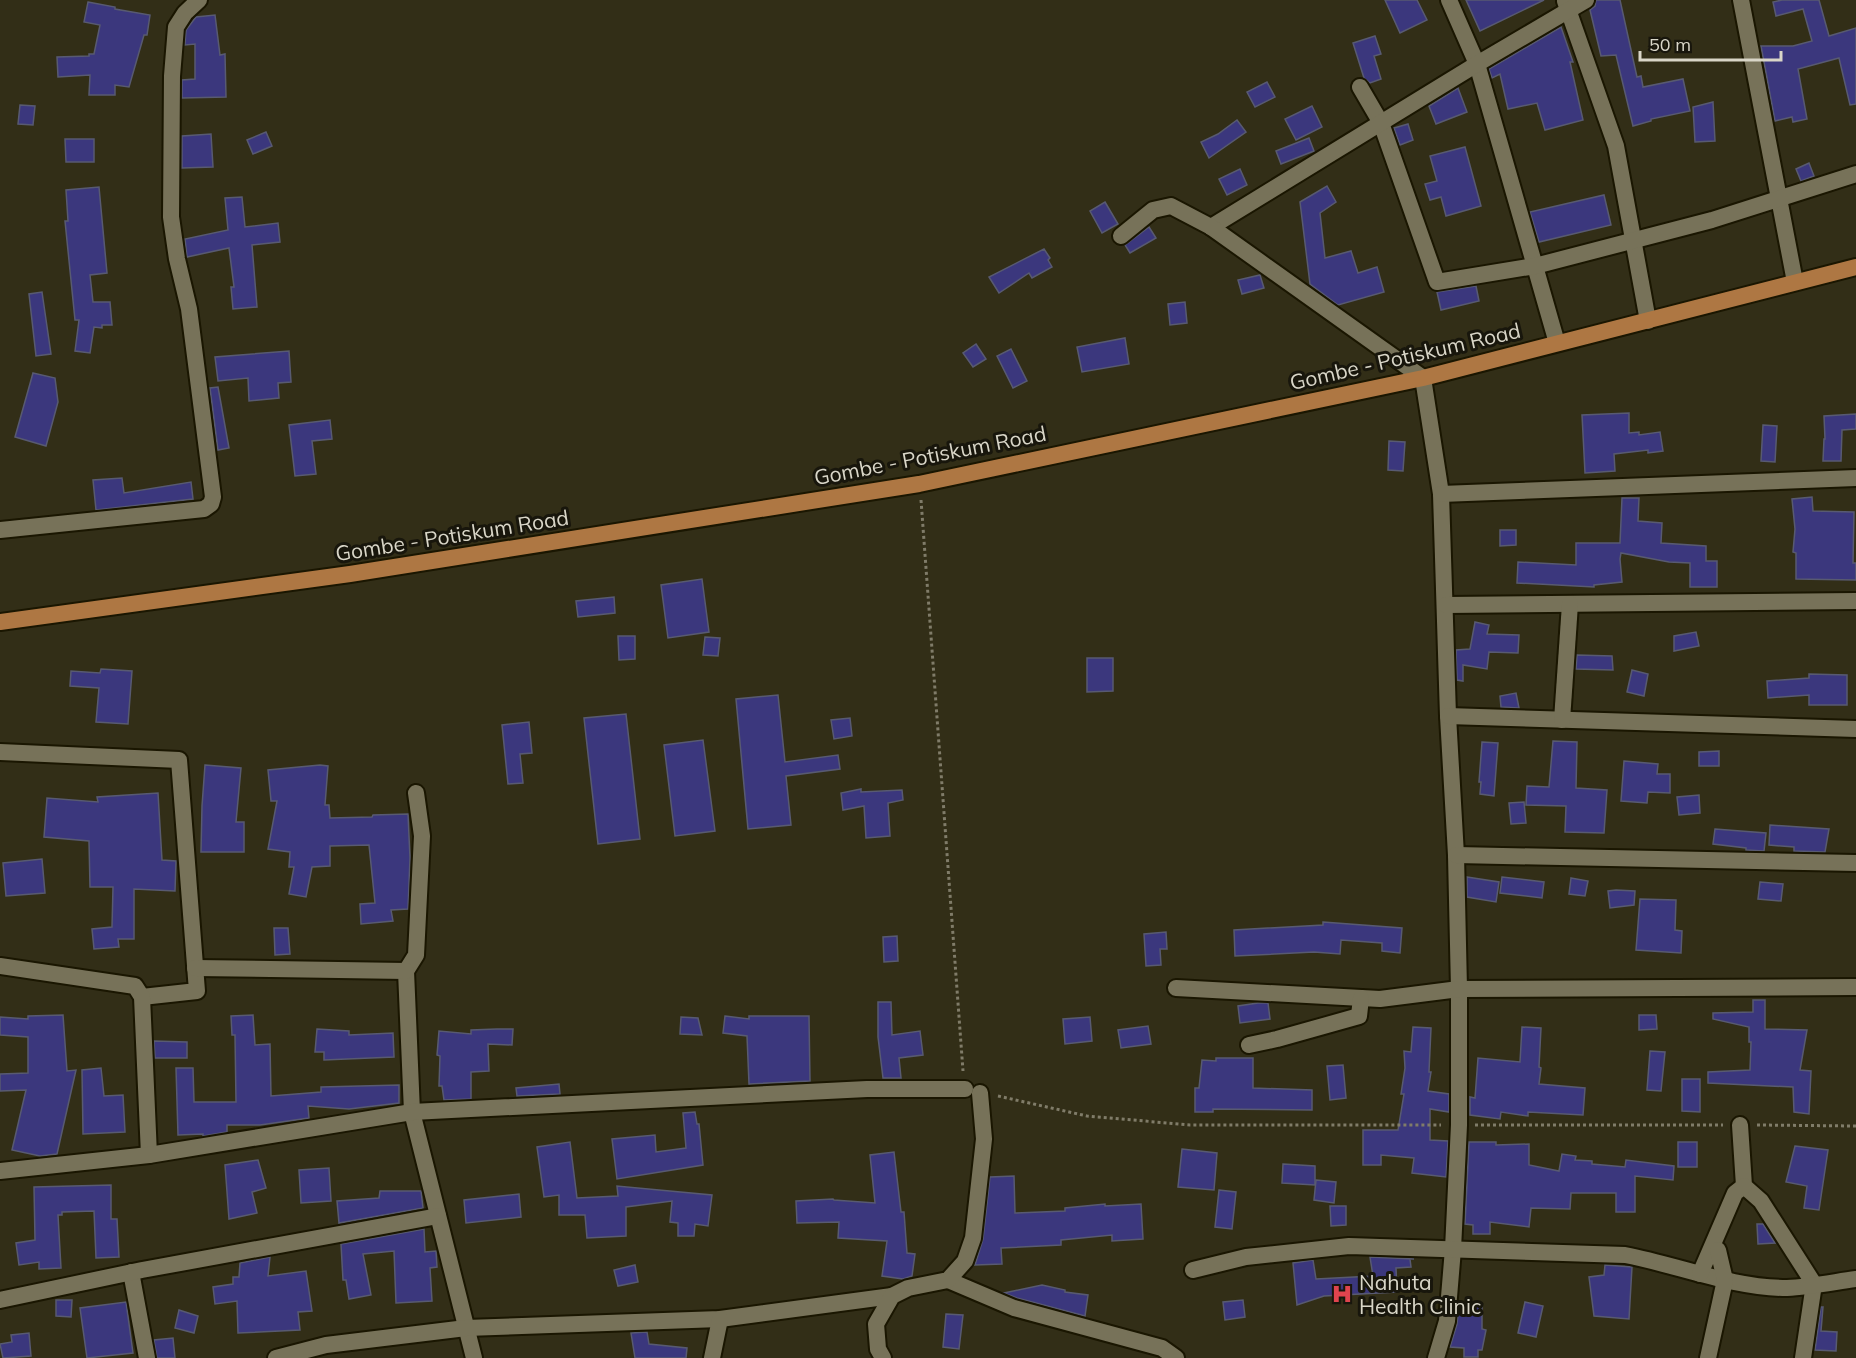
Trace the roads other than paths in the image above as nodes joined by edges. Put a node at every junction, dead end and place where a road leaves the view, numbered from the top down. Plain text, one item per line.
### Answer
1 (199, 0) edge
2 (1449, 0) edge
3 (1586, 0) edge
4 (1741, 0) edge
5 (1567, 5) edge
6 (1477, 64) junction
7 (1360, 87) dead end
8 (1382, 123) junction
9 (1856, 174) edge
10 (1779, 200) junction
11 (1211, 227) junction
12 (1121, 236) dead end
13 (1634, 240) junction
14 (1535, 266) junction
15 (1856, 267) edge
16 (1795, 282) junction
17 (1648, 320) junction
18 (1557, 343) junction
19 (1423, 378) junction
20 (1856, 478) edge
21 (1441, 494) junction
22 (0, 530) edge
23 (1856, 601) edge
24 (1570, 603) junction
25 (1446, 604) junction
26 (0, 622) edge
27 (1448, 716) junction
28 (1562, 720) junction
29 (1856, 729) edge
30 (0, 752) edge
31 (416, 793) dead end
32 (1456, 855) junction
33 (1856, 863) edge
34 (0, 966) edge
35 (195, 968) junction
36 (406, 971) junction
37 (1856, 987) edge
38 (1176, 988) dead end
39 (1459, 989) junction
40 (142, 997) junction
41 (1361, 998) junction
42 (1249, 1045) dead end
43 (412, 1112) junction
44 (1740, 1125) dead end
45 (149, 1155) junction
46 (0, 1171) edge
47 (1744, 1186) junction
48 (438, 1216) junction
49 (1453, 1249) junction
50 (1718, 1250) dead end
51 (1193, 1270) dead end
52 (131, 1272) junction
53 (1700, 1274) junction
54 (1856, 1279) edge
55 (948, 1280) junction
56 (1725, 1280) junction
57 (1814, 1284) junction
58 (892, 1296) junction
59 (0, 1300) edge
60 (720, 1319) junction
61 (466, 1328) junction
62 (147, 1358) edge
63 (276, 1358) edge
64 (474, 1358) edge
65 (712, 1358) edge
66 (883, 1358) edge
67 (1176, 1358) edge
68 (1436, 1358) edge
69 (1708, 1358) edge
70 (1803, 1358) edge

1 - 22 street
2 - 6 street
3 - 5 street
4 - 10 street
5 - 6 street
5 - 13 street
6 - 8 street
6 - 14 street
7 - 8 street
8 - 11 street
8 - 14 street
9 - 10 street
10 - 13 street
10 - 16 street
11 - 12 street
11 - 19 street
13 - 14 street
13 - 17 street
14 - 18 street
15 - 16 main road, Gombe - Potiskum Road
16 - 17 main road, Gombe - Potiskum Road
17 - 18 main road, Gombe - Potiskum Road
18 - 19 main road, Gombe - Potiskum Road
19 - 21 street
19 - 26 main road, Gombe - Potiskum Road
20 - 21 street
21 - 25 street
23 - 24 street
24 - 25 street
24 - 28 street
25 - 27 street
27 - 28 street
27 - 32 street
28 - 29 street
30 - 35 street
31 - 36 street
32 - 33 street
32 - 39 street
34 - 40 street
35 - 36 street
35 - 40 street
36 - 43 street
37 - 39 street
38 - 41 street
39 - 41 street
39 - 49 street
40 - 45 street
41 - 42 street
43 - 45 street
43 - 48 street
43 - 55 street
44 - 47 street
45 - 46 street
47 - 53 street
47 - 57 street
48 - 52 street
48 - 61 street
49 - 51 street
49 - 53 street
49 - 68 street
50 - 56 street
52 - 59 street
52 - 62 street
53 - 56 street
54 - 57 street
55 - 58 street
55 - 67 street
56 - 57 street
56 - 69 street
57 - 70 street
58 - 60 street
58 - 66 street
60 - 61 street
60 - 65 street
61 - 63 street
61 - 64 street

